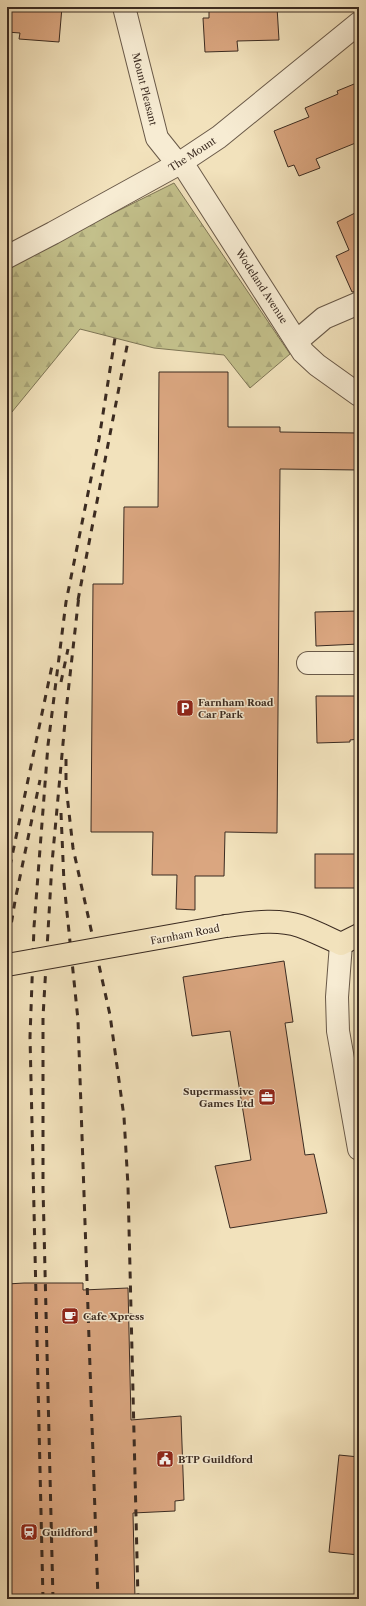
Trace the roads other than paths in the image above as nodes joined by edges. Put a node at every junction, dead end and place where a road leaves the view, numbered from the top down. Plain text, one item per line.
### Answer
1 (124, 7) edge
2 (359, 23) edge
3 (180, 163) junction
4 (7, 257) edge
5 (359, 303) edge
6 (297, 341) junction
7 (359, 395) edge
8 (359, 663) edge
9 (308, 664) dead end
10 (350, 939) edge
11 (7, 965) edge
12 (359, 1149) edge

1 - 3 street, Mount Pleasant
2 - 3 street, The Mount
3 - 4 street, The Mount
3 - 6 street, Wodeland Avenue
5 - 6 street
6 - 7 street, Wodeland Avenue
8 - 9 street
10 - 11 main road, Farnham Road, bridge
10 - 12 street

